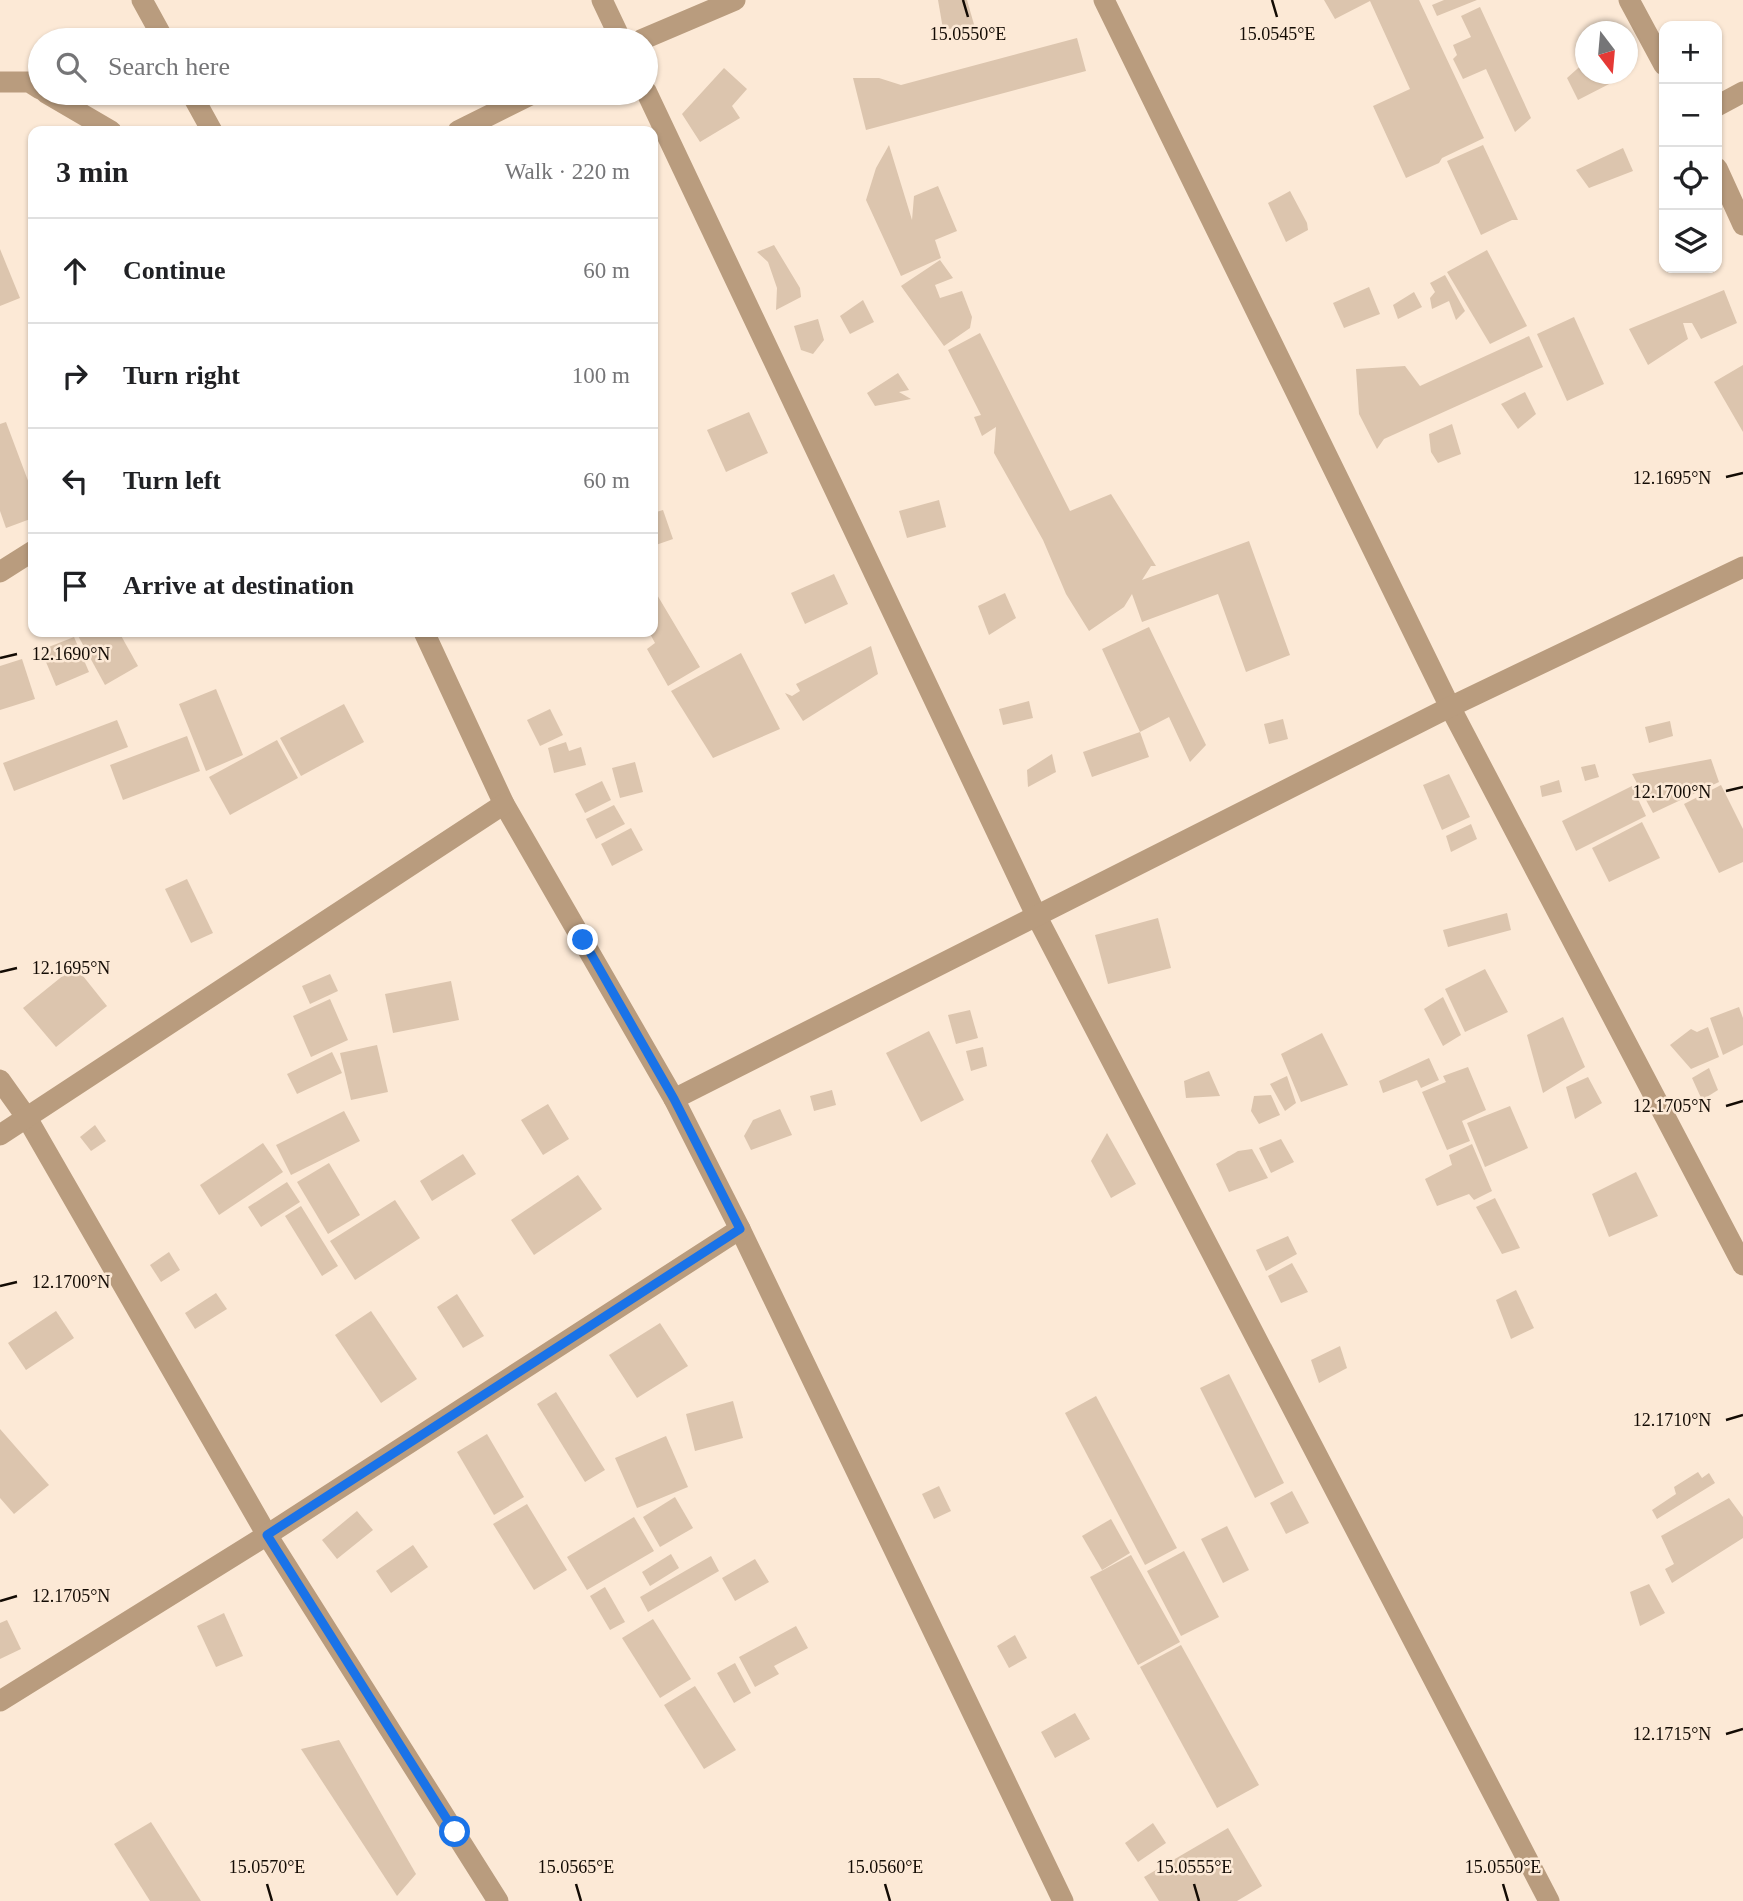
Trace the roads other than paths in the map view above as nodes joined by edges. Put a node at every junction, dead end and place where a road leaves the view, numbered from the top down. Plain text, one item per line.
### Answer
1 (142, 0) edge
2 (601, 0) edge
3 (734, 0) edge
4 (1104, 0) edge
5 (1629, 0) edge
6 (157, 28) edge
7 (615, 28) edge
8 (658, 33) edge
9 (1659, 56) edge
10 (0, 82) edge
11 (28, 82) edge
12 (1743, 92) edge
13 (1722, 103) edge
14 (67, 105) edge
15 (198, 105) edge
16 (510, 105) edge
17 (653, 105) edge
18 (102, 126) edge
19 (209, 126) edge
20 (468, 126) edge
21 (1722, 179) edge
22 (1743, 225) edge
23 (28, 554) edge
24 (1743, 567) edge
25 (0, 572) edge
26 (426, 637) edge
27 (1450, 707) junction
28 (504, 804) junction
29 (1037, 917) junction
30 (0, 1080) edge
31 (674, 1099) junction
32 (27, 1118) junction
33 (0, 1135) edge
34 (740, 1229) junction
35 (1743, 1265) edge
36 (267, 1535) junction
37 (0, 1701) edge
38 (498, 1901) edge
39 (1063, 1901) edge
40 (1549, 1901) edge

1 - 6 street
2 - 7 street
3 - 8 street
4 - 27 street
5 - 9 street
10 - 11 street
12 - 13 street
14 - 18 street
15 - 19 street
16 - 20 street
17 - 29 street
21 - 22 street
23 - 25 street
24 - 27 street
26 - 28 street
27 - 29 street
27 - 35 street
28 - 31 street
28 - 32 street
29 - 31 street
29 - 40 street
30 - 32 street
31 - 34 street
32 - 33 street
32 - 36 street
34 - 36 street
34 - 39 street
36 - 37 street
36 - 38 street

